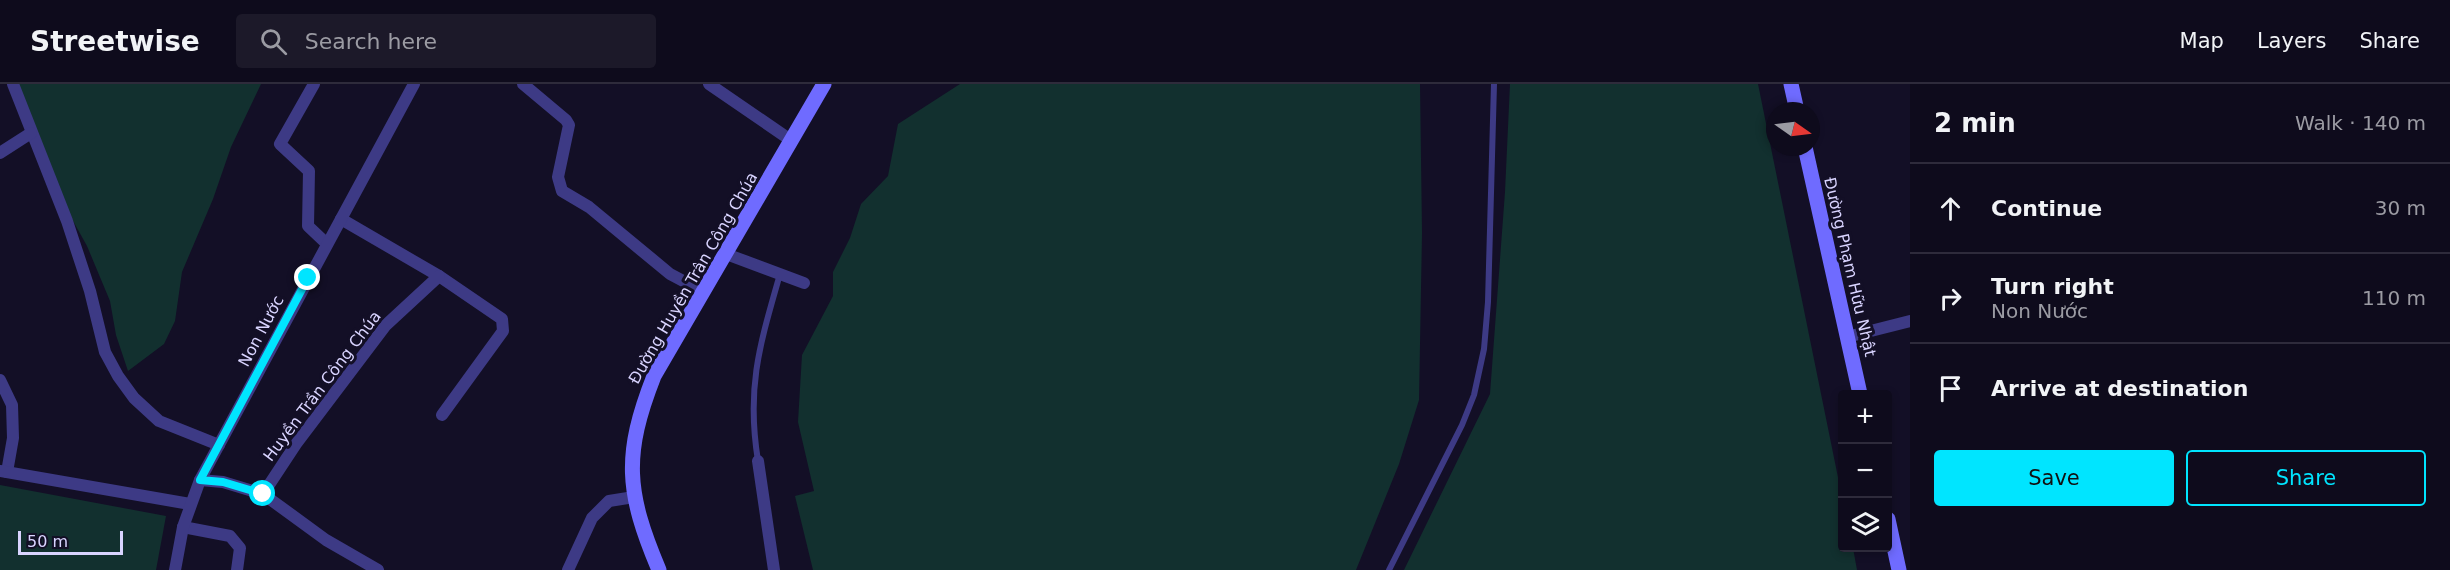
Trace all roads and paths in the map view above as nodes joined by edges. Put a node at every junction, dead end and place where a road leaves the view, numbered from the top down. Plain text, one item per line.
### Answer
1 (13, 84) edge
2 (314, 84) edge
3 (414, 84) edge
4 (523, 84) edge
5 (709, 84) edge
6 (824, 84) edge
7 (1494, 84) edge
8 (1791, 84) edge
9 (1795, 102) edge
10 (31, 133) junction
11 (792, 141) junction
12 (0, 153) edge
13 (1807, 156) edge
14 (340, 219) junction
15 (327, 244) junction
16 (726, 254) junction
17 (780, 274) junction
18 (439, 276) junction
19 (804, 283) dead end
20 (704, 292) junction
21 (1910, 321) edge
22 (1847, 337) junction
23 (0, 380) edge
24 (1859, 390) edge
25 (442, 415) dead end
26 (219, 445) junction
27 (758, 461) joint
28 (3, 471) edge
29 (200, 480) junction
30 (263, 494) junction
31 (634, 497) junction
32 (190, 504) junction
33 (183, 527) junction
34 (1892, 540) edge
35 (175, 570) edge
36 (237, 570) edge
37 (378, 570) edge
38 (568, 570) edge
39 (659, 570) edge
40 (774, 570) edge
41 (1389, 570) edge
42 (1899, 570) edge

1 - 10 street
2 - 15 street
3 - 14 street, Non Nước
4 - 20 street
5 - 11 street
6 - 11 street, Đường Huyền Trân Công Chúa
7 - 41 lane
8 - 9 street
10 - 12 street
10 - 26 street
11 - 16 street, Đường Huyền Trân Công Chúa
13 - 22 street, Đường Phạm Hữu Nhật
14 - 15 street, Non Nước
14 - 18 street
15 - 26 street, Non Nước
16 - 17 street
16 - 20 street, Đường Huyền Trân Công Chúa
17 - 19 street
17 - 27 lane
18 - 25 street
18 - 30 street, Huyền Trần Công Chúa
20 - 31 street, Đường Huyền Trân Công Chúa
21 - 22 street
22 - 24 street, Đường Phạm Hữu Nhật
23 - 28 street
26 - 29 street, Non Nước
27 - 40 street
28 - 32 street
29 - 30 street
29 - 32 street, Non Nước
30 - 37 street
31 - 38 street
31 - 39 street, Đường Huyền Trân Công Chúa
32 - 33 street, Non Nước
33 - 35 street, Non Nước
33 - 36 street
34 - 42 street

